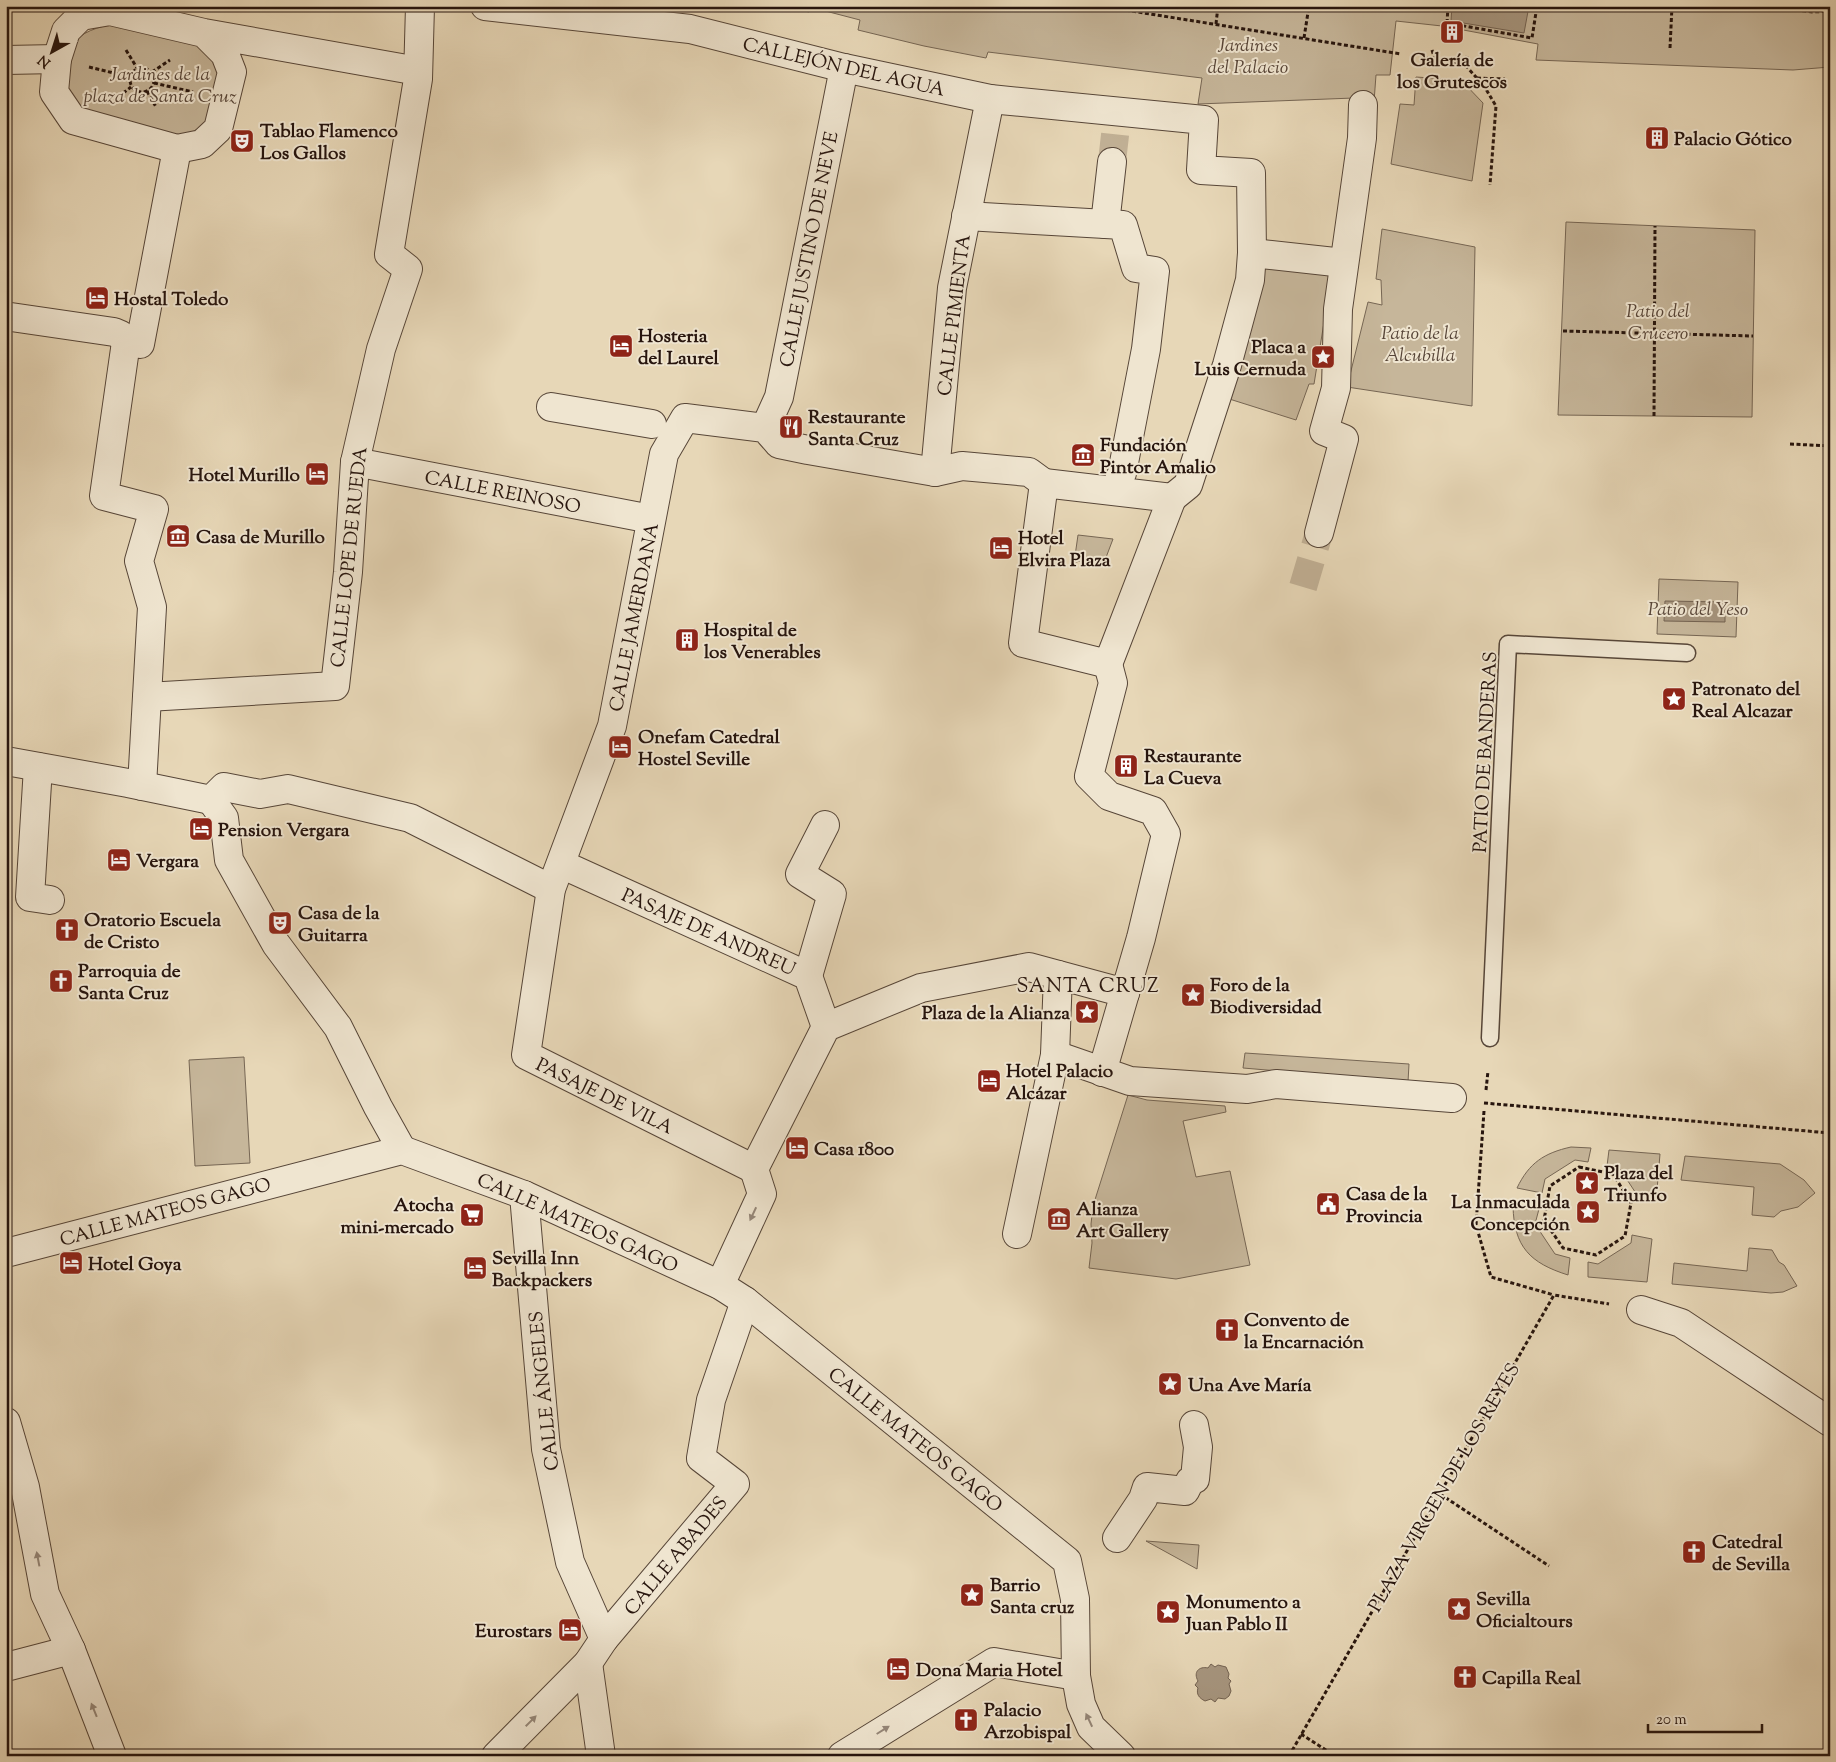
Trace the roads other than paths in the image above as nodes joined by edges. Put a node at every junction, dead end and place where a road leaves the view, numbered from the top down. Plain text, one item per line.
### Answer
1 (420, 6) edge
2 (485, 6) edge
3 (81, 11) edge
4 (204, 33) junction
5 (57, 59) junction
6 (6, 60) edge
7 (844, 68) junction
8 (418, 75) junction
9 (990, 99) junction
10 (1363, 105) dead end
11 (177, 149) junction
12 (1112, 162) tunnel mouth
13 (966, 216) junction
14 (1105, 224) junction
15 (1252, 253) junction
16 (1344, 262) junction
17 (6, 318) edge
18 (126, 342) junction
19 (551, 407) dead end
20 (652, 424) dead end
21 (765, 428) junction
22 (355, 462) junction
23 (935, 472) junction
24 (1044, 483) junction
25 (1115, 490) junction
26 (1172, 498) junction
27 (651, 519) junction
28 (1319, 533) tunnel mouth
29 (1687, 653) dead end
30 (1108, 664) junction
31 (148, 698) junction
32 (6, 761) edge
33 (38, 767) junction
34 (142, 786) junction
35 (211, 800) junction
36 (825, 825) dead end
37 (561, 864) junction
38 (551, 889) junction
39 (50, 900) dead end
40 (1058, 974) junction
41 (808, 976) junction
42 (1125, 993) junction
43 (826, 1027) junction
44 (1490, 1038) dead end
45 (1055, 1056) junction
46 (1102, 1072) junction
47 (1452, 1098) road end
48 (402, 1150) junction
49 (754, 1169) junction
50 (524, 1195) junction
51 (1017, 1234) dead end
52 (6, 1253) edge
53 (720, 1286) junction
54 (745, 1301) junction
55 (1641, 1310) road end
56 (6, 1422) edge
57 (1830, 1422) edge
58 (1194, 1425) dead end
59 (1117, 1538) dead end
60 (604, 1639) junction
61 (71, 1650) junction
62 (588, 1663) junction
63 (6, 1668) edge
64 (1076, 1676) junction
65 (112, 1756) edge
66 (496, 1756) edge
67 (601, 1756) edge
68 (842, 1756) edge
69 (1122, 1756) edge

1 - 8 street
2 - 7 street, CALLEJÓN DEL AGUA
3 - 4 street
3 - 5 street
4 - 8 street
4 - 11 street
5 - 6 street
5 - 11 street
7 - 9 street, CALLEJÓN DEL AGUA
7 - 21 street, CALLE JUSTINO DE NEVE
8 - 22 street, CALLE LOPE DE RUEDA
9 - 13 street, CALLE PIMIENTA
9 - 15 street, CALLEJÓN DEL AGUA
10 - 16 street
11 - 18 street
12 - 14 street
13 - 14 street
13 - 23 street, CALLE PIMIENTA
14 - 25 street
15 - 16 street
15 - 26 street
16 - 28 street
17 - 18 street
18 - 31 street
19 - 20 street
21 - 23 street
21 - 27 street, CALLE JAMERDANA
22 - 27 street, CALLE REINOSO
22 - 31 street, CALLE LOPE DE RUEDA
23 - 24 street
24 - 25 street
24 - 30 street
25 - 26 street
26 - 30 street
27 - 37 street, CALLE JAMERDANA
29 - 44 lane, PATIO DE BANDERAS
30 - 42 street
31 - 34 street
32 - 33 street
33 - 34 street
33 - 39 street
34 - 35 street
35 - 38 street
35 - 48 street
36 - 41 street
37 - 38 street, CALLE JAMERDANA
37 - 41 street, PASAJE DE ANDREU
38 - 49 street, PASAJE DE VILA
40 - 42 street
40 - 43 street
40 - 45 street
41 - 43 street, PASAJE DE ANDREU
42 - 46 street
43 - 49 street
45 - 46 street
45 - 51 street
46 - 47 street
48 - 50 street, CALLE MATEOS GAGO
48 - 52 street, CALLE MATEOS GAGO
49 -> 53 street
50 - 53 street, CALLE MATEOS GAGO
50 - 60 street, CALLE ÁNGELES
53 - 54 street, CALLE MATEOS GAGO
54 - 60 street, CALLE ABADES
54 - 64 street, CALLE MATEOS GAGO
55 - 57 street
61 -> 56 street
58 - 59 street
60 - 62 street, CALLE ABADES
61 - 63 street
65 -> 61 street
66 -> 62 street, CALLE ABADES
62 - 67 street
68 -> 64 street
69 -> 64 street

